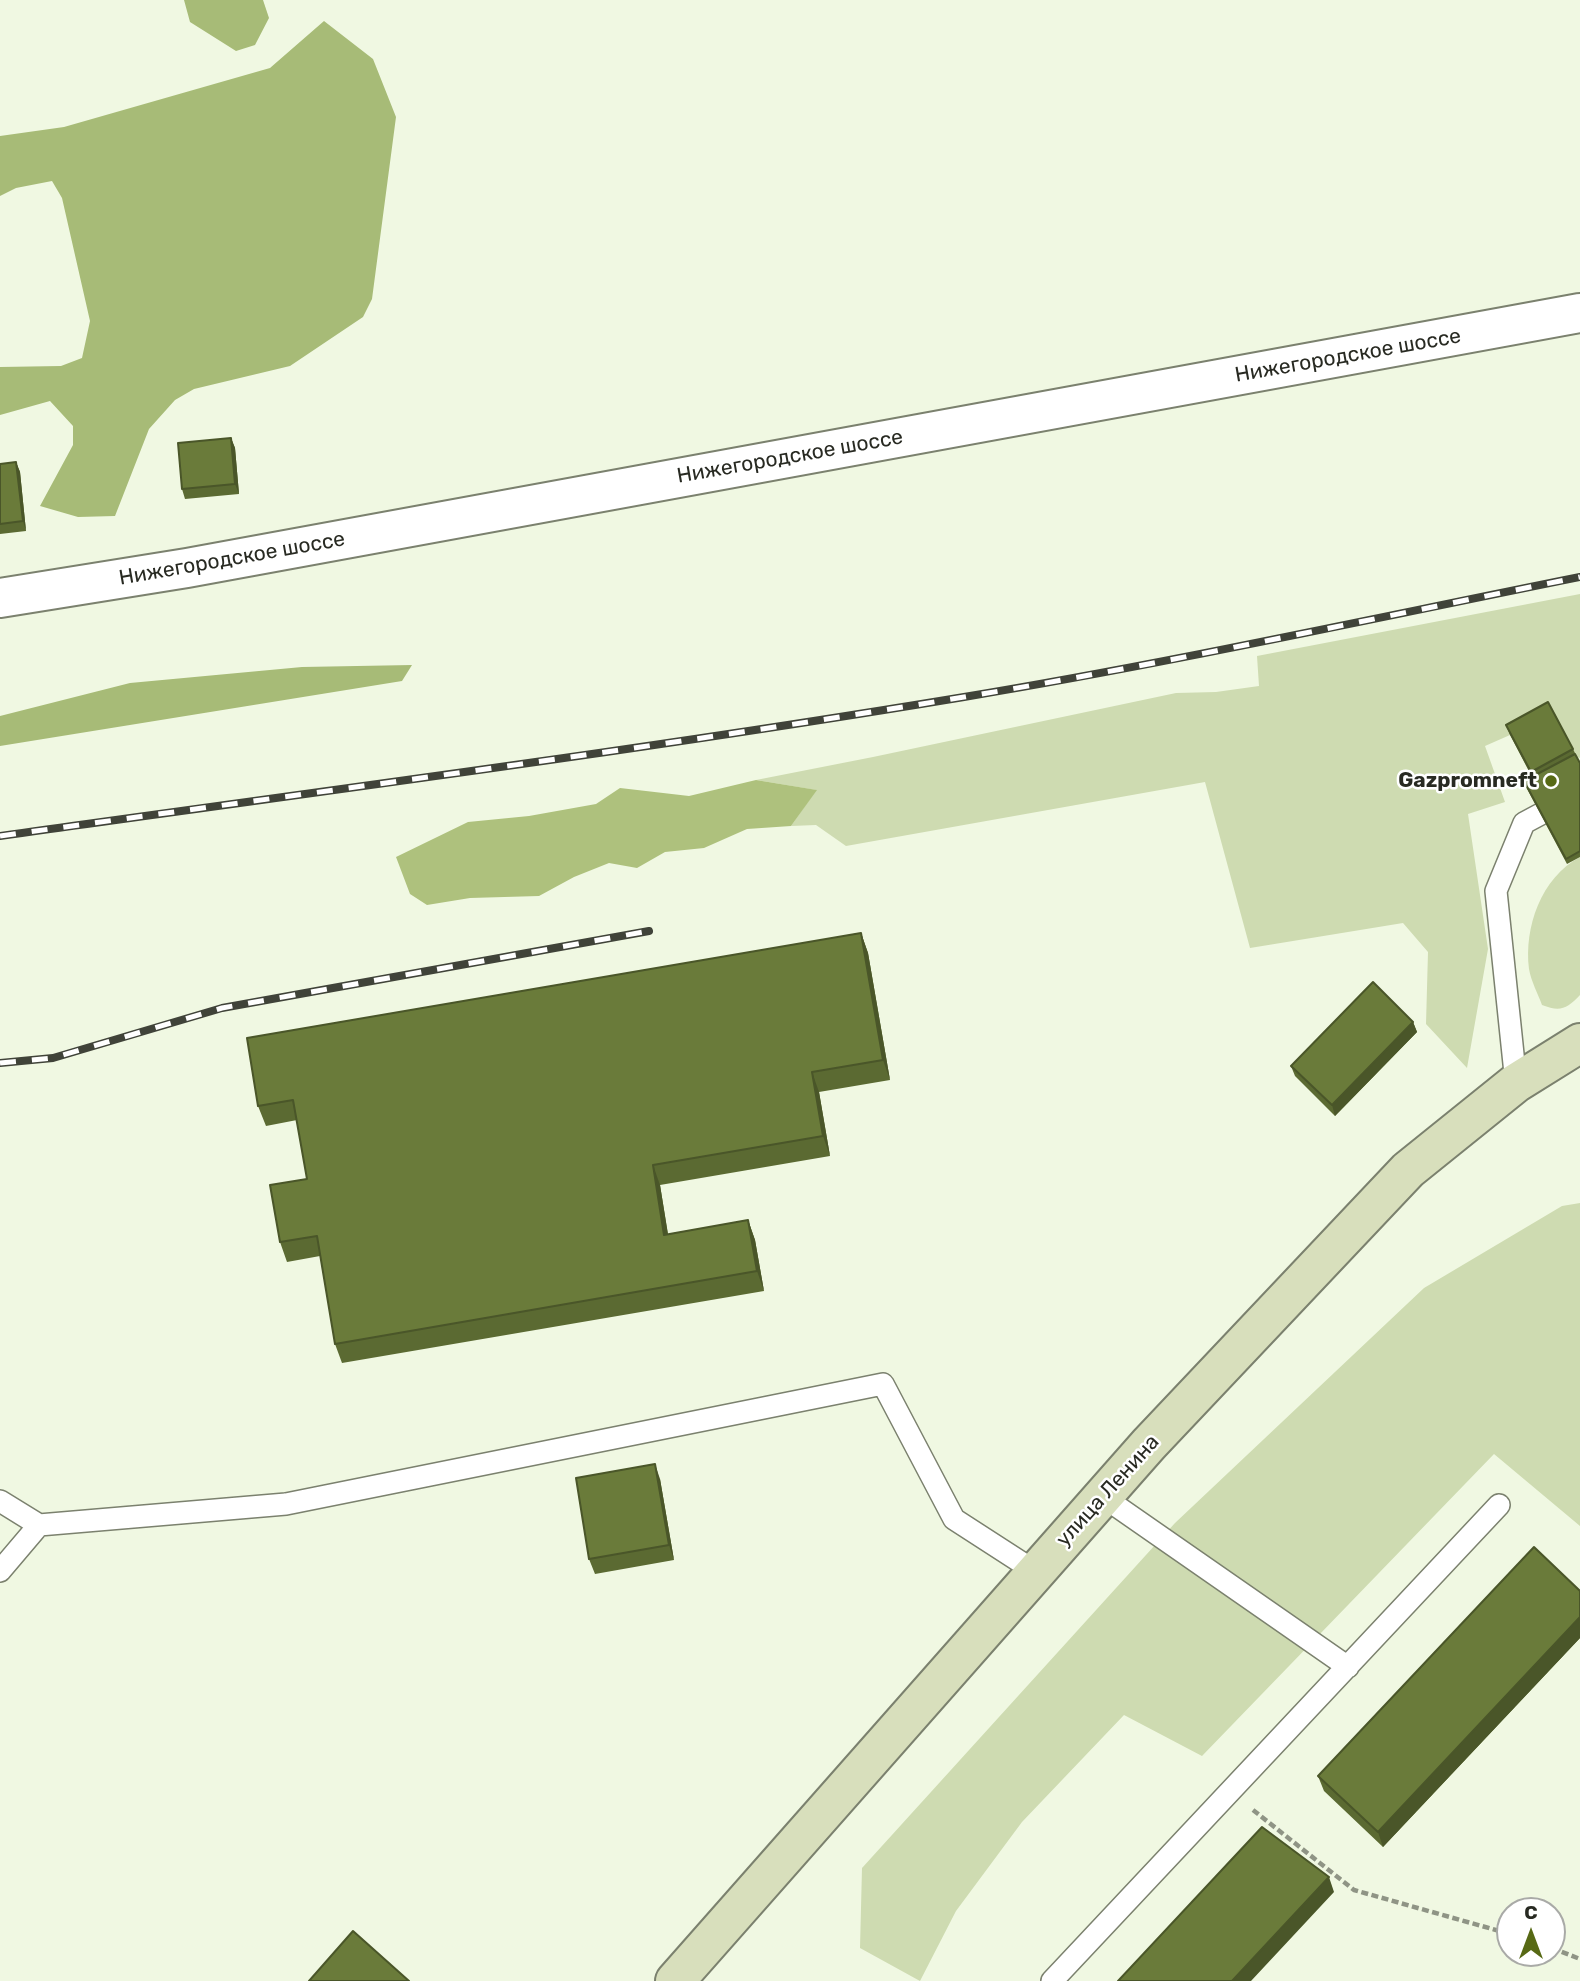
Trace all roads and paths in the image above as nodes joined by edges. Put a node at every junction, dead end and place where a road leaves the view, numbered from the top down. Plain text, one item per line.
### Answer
1 (1580, 313) edge
2 (0, 598) edge
3 (1580, 793) edge
4 (1580, 1043) edge
5 (1516, 1083) junction
6 (1102, 1496) junction
7 (0, 1502) edge
8 (1499, 1505) dead end
9 (39, 1525) junction
10 (0, 1571) edge
11 (1036, 1572) junction
12 (1348, 1667) junction
13 (1230, 1792) junction
14 (1496, 1930) edge
15 (675, 1981) edge
16 (1052, 1981) edge

1 - 2 street, Нижегородское шоссе
3 - 5 lane
4 - 5 main road, улица Ленина
5 - 6 main road, улица Ленина
6 - 11 main road, улица Ленина
6 - 12 lane
7 - 9 lane
8 - 12 lane
9 - 10 lane
9 - 11 lane
11 - 15 main road, улица Ленина
12 - 13 lane
13 - 14 path
13 - 16 lane

